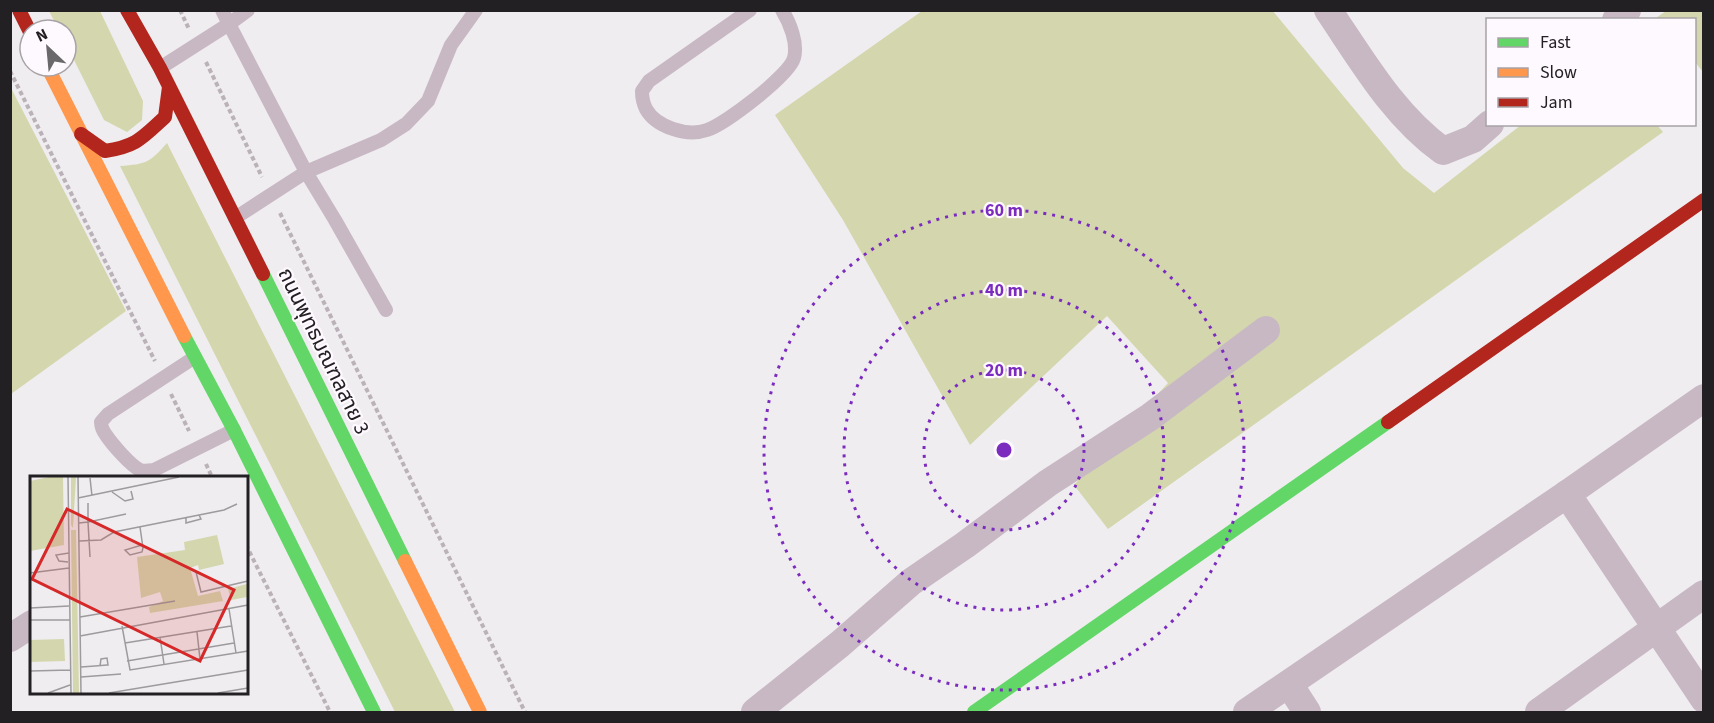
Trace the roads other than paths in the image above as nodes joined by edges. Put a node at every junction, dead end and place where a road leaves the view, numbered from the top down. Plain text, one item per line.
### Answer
1 (127, 10) edge
2 (222, 10) edge
3 (248, 10) edge
4 (476, 10) edge
5 (750, 10) edge
6 (782, 10) edge
7 (1328, 10) edge
8 (229, 24) junction
9 (160, 68) junction
10 (53, 78) edge
11 (169, 87) junction
12 (1488, 126) edge
13 (81, 134) junction
14 (306, 172) junction
15 (1704, 200) edge
16 (235, 218) junction
17 (386, 310) dead end
18 (1266, 330) dead end
19 (195, 357) junction
20 (1704, 398) edge
21 (234, 430) junction
22 (252, 484) edge
23 (1567, 494) junction
24 (1704, 594) edge
25 (30, 625) edge
26 (1658, 628) junction
27 (10, 638) edge
28 (1289, 684) junction
29 (1704, 699) edge
30 (1704, 707) edge
31 (374, 712) edge
32 (480, 712) edge
33 (755, 712) edge
34 (974, 712) edge
35 (1247, 712) edge
36 (1307, 712) edge
37 (1539, 712) edge
38 (1696, 712) edge

1 - 9 main road, ถนนพุทธมณฑลสาย 3
2 - 8 lane
3 - 8 lane
4 - 14 lane
5 - 6 lane
7 - 12 street
8 - 9 lane
8 - 14 lane
9 - 11 main road, ถนนพุทธมณฑลสาย 3
10 - 13 main road
11 - 13 main road
11 - 16 main road, ถนนพุทธมณฑลสาย 3
13 - 19 main road
14 - 16 lane
14 - 17 lane
15 - 34 main road
16 - 32 main road, ถนนพุทธมณฑลสาย 3
18 - 33 street
19 - 21 main road
19 - 21 lane
20 - 23 street
21 - 22 main road
22 - 31 main road
23 - 26 street
23 - 28 street
24 - 26 street
25 - 27 street
26 - 29 street
26 - 37 street
28 - 35 street
28 - 36 street
30 - 38 street

